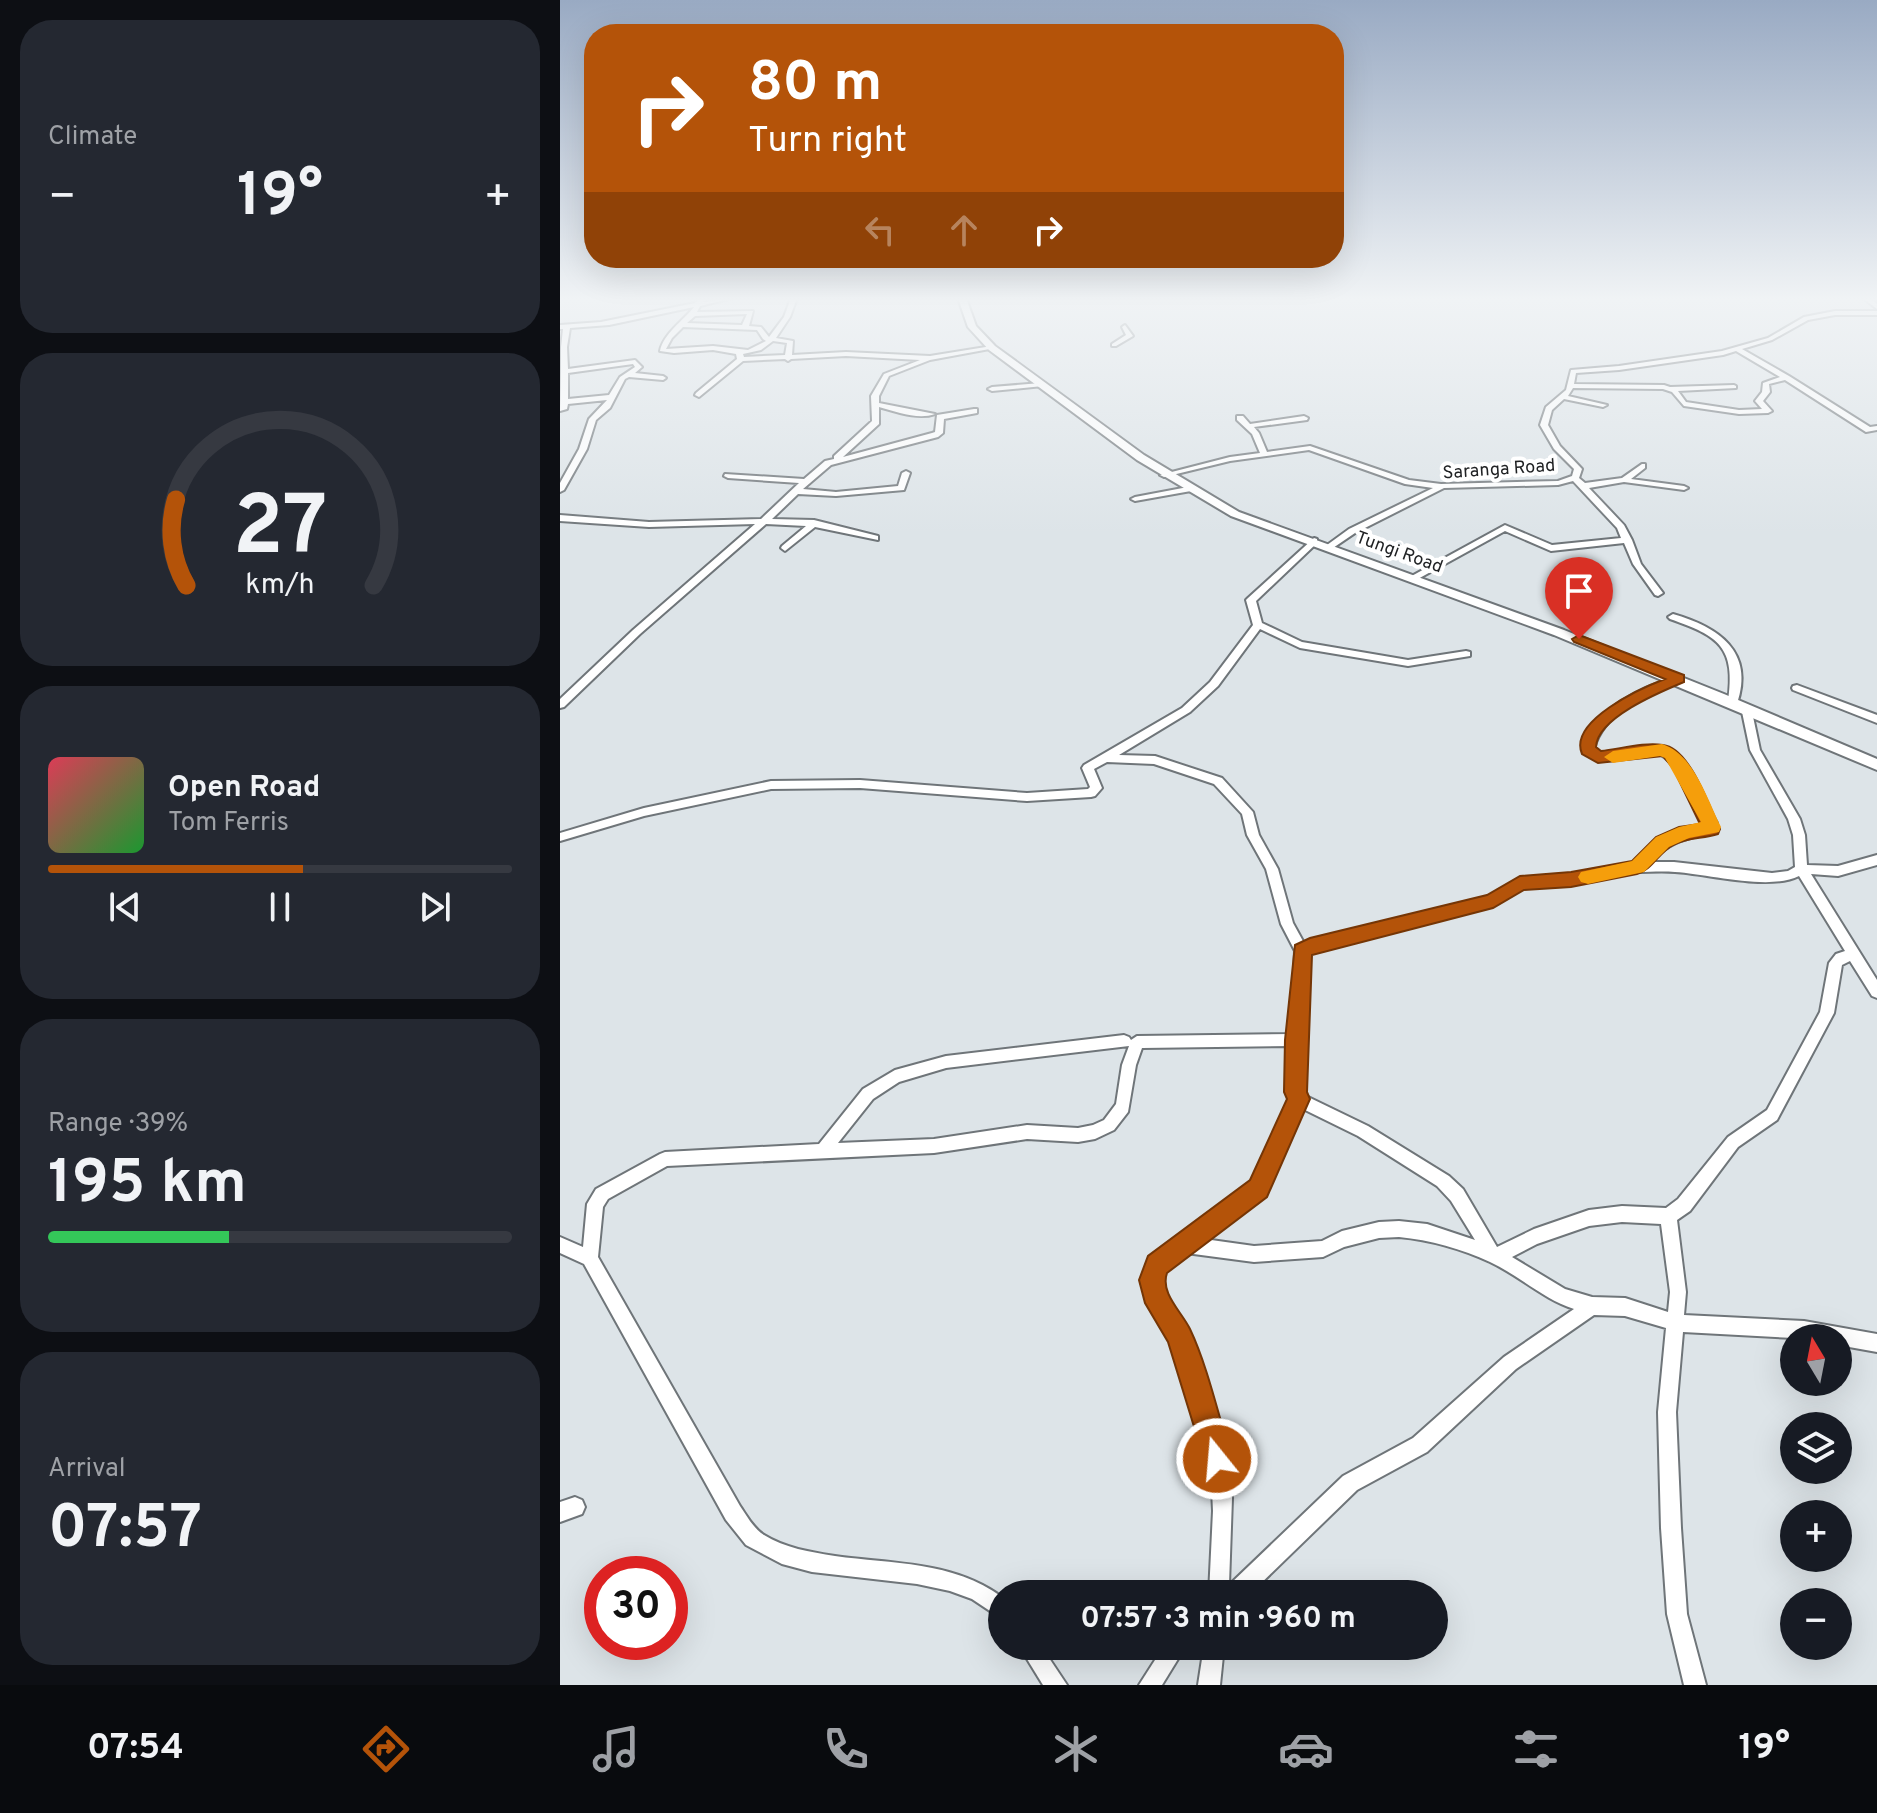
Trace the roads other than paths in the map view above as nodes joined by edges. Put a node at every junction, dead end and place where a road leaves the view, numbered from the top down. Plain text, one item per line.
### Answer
1 (565, 377) edge
2 (624, 377) edge
3 (652, 377) edge
4 (718, 377) edge
5 (885, 377) edge
6 (1030, 377) edge
7 (1572, 377) edge
8 (1787, 377) joint
9 (663, 378) dead end
10 (1041, 385) junction
11 (1571, 386) junction
12 (1734, 387) dead end
13 (992, 389) dead end
14 (1670, 389) junction
15 (699, 395) dead end
16 (612, 397) junction
17 (1563, 397) junction
18 (874, 404) junction
19 (1603, 405) dead end
20 (562, 406) edge
21 (974, 411) dead end
22 (931, 414) dead end
23 (1240, 418) dead end
24 (1304, 418) dead end
25 (1248, 426) junction
26 (1877, 428) edge
27 (1264, 454) junction
28 (833, 462) junction
29 (1642, 466) dead end
30 (906, 473) dead end
31 (571, 474) junction
32 (1164, 475) junction
33 (728, 476) dead end
34 (560, 477) edge
35 (1575, 478) junction
36 (1624, 480) junction
37 (804, 481) junction
38 (1442, 486) junction
39 (1584, 486) junction
40 (1684, 488) dead end
41 (1188, 489) junction
42 (560, 490) edge
43 (795, 491) junction
44 (1135, 499) dead end
45 (560, 518) edge
46 (764, 520) junction
47 (814, 523) junction
48 (875, 538) dead end
49 (1628, 540) junction
50 (1314, 541) junction
51 (1330, 547) junction
52 (785, 548) dead end
53 (1413, 578) junction
54 (1658, 593) dead end
55 (1673, 617) dead end
56 (1258, 625) junction
57 (1466, 654) dead end
58 (1679, 679) junction
59 (1797, 688) dead end
60 (1733, 702) junction
61 (560, 705) edge
62 (1746, 707) junction
63 (1877, 719) edge
64 (1105, 758) junction
65 (1877, 765) edge
66 (560, 837) edge
67 (1877, 860) edge
68 (1637, 867) junction
69 (1801, 869) junction
70 (1302, 951) junction
71 (1854, 954) junction
72 (1877, 992) edge
73 (1296, 1040) junction
74 (1124, 1041) dead end
75 (1298, 1099) junction
76 (823, 1151) junction
77 (1668, 1216) junction
78 (1182, 1244) junction
79 (560, 1245) edge
80 (1494, 1255) junction
81 (590, 1258) junction
82 (1592, 1306) junction
83 (1677, 1323) junction
84 (1877, 1343) edge
85 (1219, 1580) edge
86 (1250, 1580) edge
87 (988, 1597) edge
88 (1039, 1660) edge
89 (1167, 1660) edge
90 (1212, 1660) edge
91 (1056, 1685) edge
92 (1150, 1685) edge
93 (1209, 1685) edge
94 (1695, 1685) edge

1 - 20 street
2 - 16 street
3 - 9 street
4 - 15 street
5 - 18 street
6 - 10 main road, Tungi Road
7 - 11 street, Saranga Road
8 - 14 street
8 - 26 street
10 - 13 street
10 - 32 main road, Tungi Road
11 - 14 street
11 - 17 street, Saranga Road
12 - 14 street
16 - 20 street
16 - 31 street
17 - 19 street
17 - 35 street, Saranga Road
18 - 22 street
18 - 28 street
21 - 28 street
23 - 25 street
24 - 25 street
25 - 27 street
27 - 32 street
27 - 38 street
28 - 37 street
29 - 36 street
30 - 43 street
31 - 34 street
31 - 42 street
32 - 41 main road, Tungi Road
33 - 37 street
35 - 38 street, Saranga Road
35 - 39 street
36 - 39 street
36 - 40 street
37 - 43 street
38 - 51 street, Saranga Road
39 - 49 street
41 - 44 street
41 - 50 main road, Tungi Road
43 - 46 street
45 - 46 street
46 - 47 street
46 - 61 street
47 - 48 street
47 - 52 street
49 - 53 street
49 - 54 street
50 - 51 main road, Tungi Road
50 - 56 street
51 - 53 main road, Tungi Road
53 - 58 main road, Tungi Road
55 - 60 street
56 - 57 street
56 - 64 street
58 - 60 main road, Tungi Road
58 - 68 street
59 - 63 street
60 - 62 main road, Tungi Road
62 - 65 main road, Tungi Road
62 - 69 street
64 - 66 street
64 - 70 street
67 - 69 street
68 - 69 street
68 - 70 street
69 - 71 street
70 - 73 street
71 - 72 street
71 - 77 street
73 - 75 street
73 - 76 street
74 - 76 street
75 - 78 street
75 - 80 street
76 - 81 street
77 - 80 street
77 - 83 street
78 - 80 street
78 - 85 street
79 - 81 street
80 - 82 street
81 - 87 street
82 - 83 street
82 - 86 street
83 - 84 street
83 - 94 street
88 - 91 street
89 - 92 street
90 - 93 street

